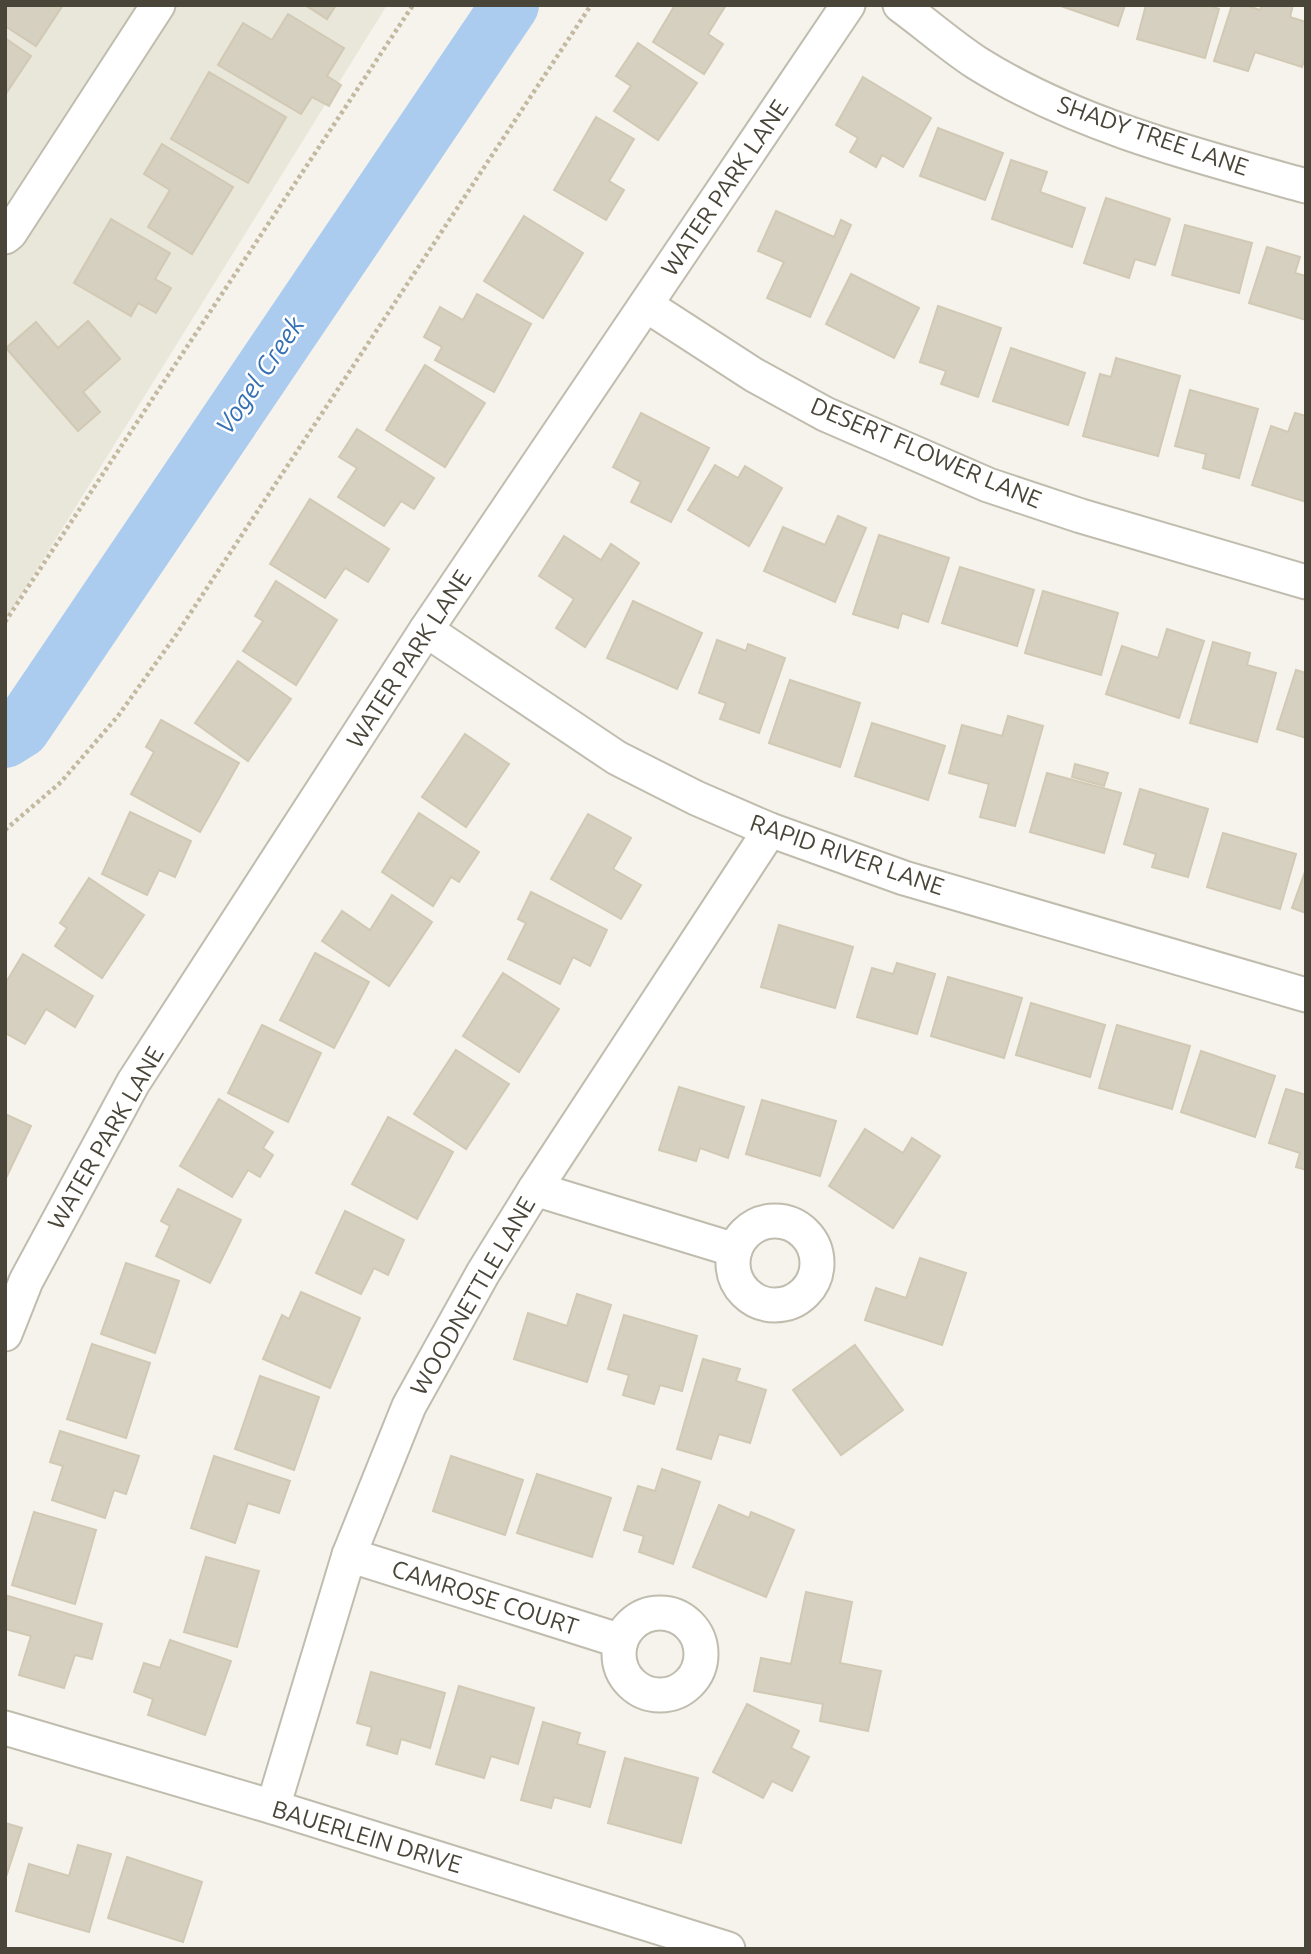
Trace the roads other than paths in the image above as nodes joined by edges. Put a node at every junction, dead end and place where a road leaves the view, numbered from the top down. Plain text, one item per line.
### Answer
1 (158, 5) edge
2 (848, 5) edge
3 (901, 5) edge
4 (1306, 186) edge
5 (5, 237) edge
6 (646, 305) junction
7 (1306, 582) edge
8 (426, 630) junction
9 (770, 830) junction
10 (1306, 995) edge
11 (535, 1189) junction
12 (735, 1250) dead end
13 (16, 1276) edge
14 (5, 1334) edge
15 (349, 1555) junction
16 (621, 1641) dead end
17 (5, 1728) edge
18 (273, 1807) junction
19 (728, 1949) edge

1 - 5 street
2 - 6 street, WATER PARK LANE
3 - 4 street, SHADY TREE LANE
6 - 7 street, DESERT FLOWER LANE
6 - 8 street, WATER PARK LANE
8 - 9 street, RAPID RIVER LANE
8 - 13 street, WATER PARK LANE
9 - 10 street, RAPID RIVER LANE
9 - 11 street, WOODNETTLE LANE
11 - 12 street
11 - 15 street, WOODNETTLE LANE
13 - 14 street, WATER PARK LANE
15 - 16 street, CAMROSE COURT
15 - 18 street, WOODNETTLE LANE
17 - 18 street, BAUERLEIN DRIVE
18 - 19 street, BAUERLEIN DRIVE

